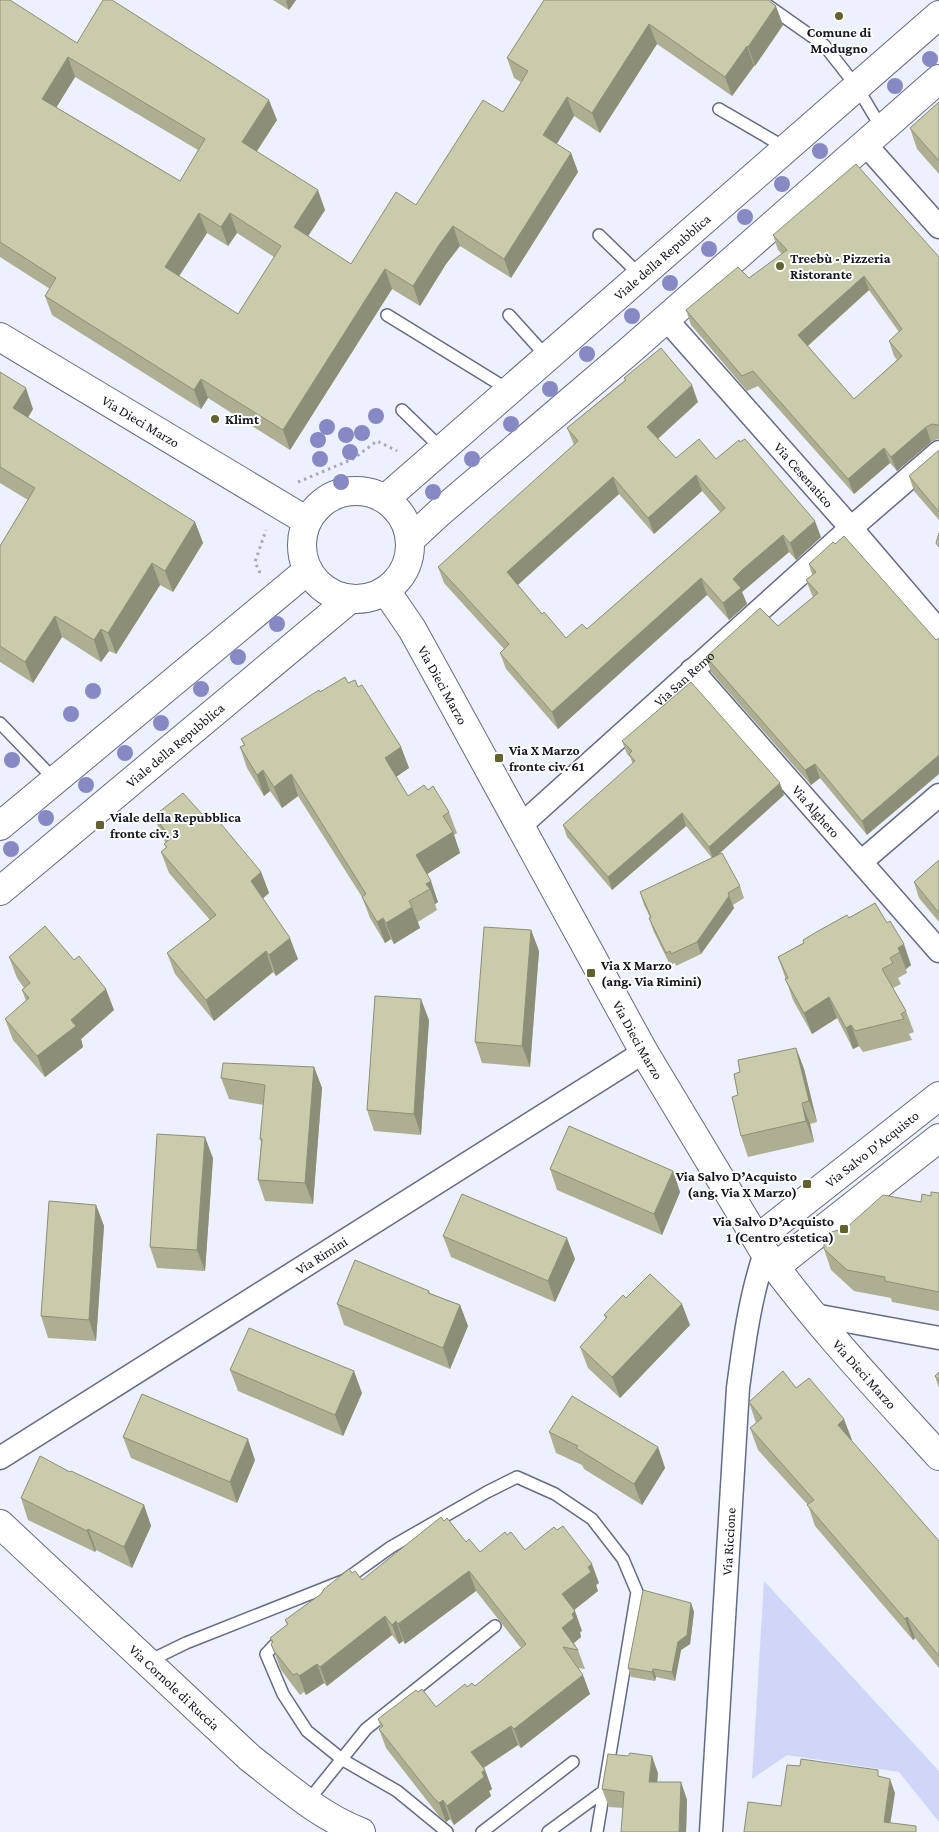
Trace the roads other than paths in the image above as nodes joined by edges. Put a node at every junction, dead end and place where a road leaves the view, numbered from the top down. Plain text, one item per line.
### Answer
1 (760, 0) edge
2 (939, 15) edge
3 (939, 79) edge
4 (857, 87) junction
5 (719, 109) dead end
6 (874, 136) junction
7 (786, 148) junction
8 (939, 227) edge
9 (599, 235) dead end
10 (640, 275) junction
11 (387, 315) dead end
12 (509, 315) dead end
13 (666, 319) junction
14 (0, 337) edge
15 (547, 357) junction
16 (509, 390) junction
17 (402, 410) dead end
18 (442, 449) junction
19 (939, 452) edge
20 (385, 499) junction
21 (307, 520) junction
22 (851, 528) junction
23 (410, 540) junction
24 (308, 570) junction
25 (386, 591) junction
26 (350, 599) junction
27 (939, 631) edge
28 (692, 670) junction
29 (0, 723) edge
30 (55, 780) junction
31 (939, 795) edge
32 (0, 826) edge
33 (520, 826) junction
34 (861, 862) junction
35 (0, 891) edge
36 (939, 951) edge
37 (644, 1052) junction
38 (939, 1096) edge
39 (939, 1138) edge
40 (766, 1253) junction
41 (814, 1315) junction
42 (939, 1338) edge
43 (939, 1456) edge
44 (0, 1458) edge
45 (0, 1524) edge
46 (495, 1626) edge
47 (291, 1628) edge
48 (147, 1662) junction
49 (343, 1760) junction
50 (573, 1762) dead end
51 (604, 1791) junction
52 (308, 1802) junction
53 (331, 1825) edge
54 (361, 1832) edge
55 (447, 1832) edge
56 (482, 1832) edge
57 (548, 1832) edge
58 (597, 1832) edge
59 (712, 1832) edge

1 - 4 lane
2 - 4 main road, Viale della Repubblica
3 - 6 main road
4 - 6 lane
4 - 7 main road, Viale della Repubblica
5 - 7 lane
6 - 8 street
6 - 13 main road
7 - 10 main road, Viale della Repubblica
9 - 10 lane
10 - 15 main road, Viale della Repubblica
11 - 16 lane
12 - 15 lane
13 - 22 street, Via Cesenatico
13 - 23 main road
14 - 21 main road, Via Dieci Marzo
15 - 16 main road, Viale della Repubblica
16 - 18 main road, Viale della Repubblica
17 - 18 lane
18 - 20 main road, Viale della Repubblica
19 - 22 street, Via San Remo
20 - 21 main road
20 - 23 main road
21 - 24 main road
22 - 27 street, Via Cesenatico
22 - 28 street, Via San Remo
23 - 25 main road
24 - 26 main road
24 - 30 main road
25 - 26 main road
25 - 33 main road, Via Dieci Marzo
26 - 35 main road, Viale della Repubblica
28 - 33 street, Via San Remo
28 - 34 street, Via Alghero
29 - 30 lane
30 - 32 main road
31 - 34 street
33 - 37 main road, Via Dieci Marzo
34 - 36 street, Via Alghero
37 - 40 main road, Via Dieci Marzo
37 - 44 street, Via Rimini
38 - 40 main road, Via Salvo D'Acquisto
39 - 40 main road
40 - 41 main road, Via Dieci Marzo
40 - 59 street, Via Riccione
41 - 42 street
41 - 43 main road, Via Dieci Marzo
45 - 48 main road, Via Cornole di Ruccia
46 - 49 lane
47 - 49 lane
48 - 51 lane
48 - 52 main road, Via Cornole di Ruccia
49 - 52 lane
49 - 55 lane
50 - 56 lane
51 - 57 lane
51 - 58 lane
52 - 53 main road, Via Cornole di Ruccia
53 - 54 main road, Via Cornole di Ruccia

